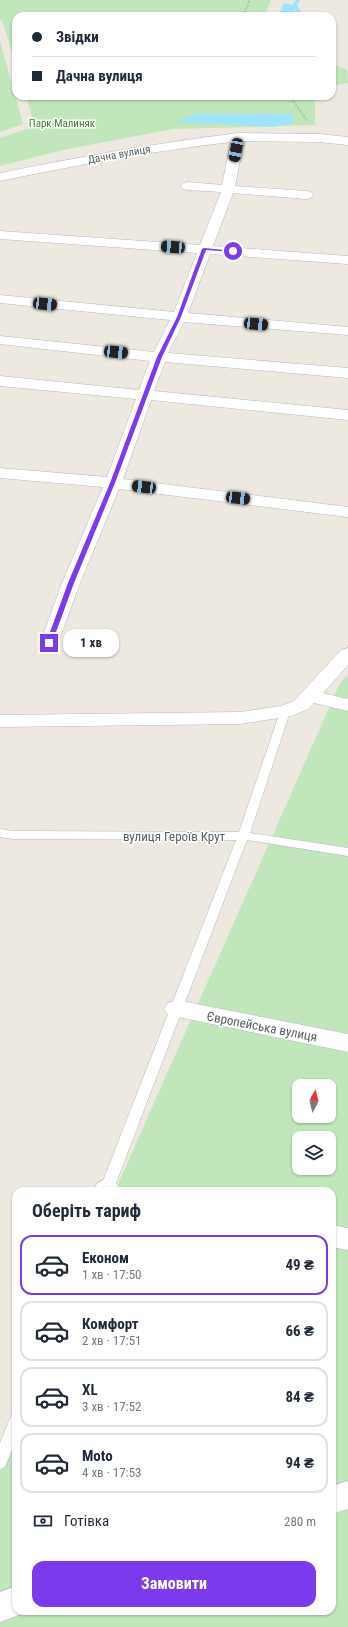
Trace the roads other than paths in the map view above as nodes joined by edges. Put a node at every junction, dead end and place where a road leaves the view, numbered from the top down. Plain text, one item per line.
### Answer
1 (238, 137) junction
2 (348, 141) edge
3 (0, 177) edge
4 (188, 186) dead end
5 (228, 190) junction
6 (306, 195) dead end
7 (0, 235) edge
8 (204, 249) junction
9 (348, 260) edge
10 (0, 299) edge
11 (179, 317) junction
12 (348, 331) edge
13 (0, 340) edge
14 (159, 357) junction
15 (348, 373) edge
16 (0, 381) edge
17 (146, 396) junction
18 (348, 416) edge
19 (0, 473) edge
20 (113, 483) junction
21 (348, 512) edge
22 (49, 643) dead end
23 (348, 654) edge
24 (310, 696) junction
25 (348, 705) edge
26 (285, 712) junction
27 (0, 721) edge
28 (0, 833) edge
29 (243, 836) junction
30 (348, 852) edge
31 (176, 1009) junction
32 (348, 1043) edge
33 (109, 1187) edge
34 (336, 1237) edge
35 (348, 1239) edge
36 (12, 1431) edge
37 (0, 1462) edge
38 (348, 1495) edge
39 (336, 1499) edge
40 (12, 1603) edge
41 (0, 1607) edge

1 - 2 street, Дачна вулиця
1 - 3 street, Дачна вулиця
1 - 5 street
4 - 5 street
5 - 6 street
5 - 8 street
7 - 8 street
8 - 9 street
8 - 11 street
10 - 11 street
11 - 12 street
11 - 14 street
13 - 14 street
14 - 15 street
14 - 17 street
16 - 17 street
17 - 18 street
17 - 20 street
19 - 20 street
20 - 21 street
20 - 22 street
23 - 24 street
24 - 25 street
24 - 26 street
26 - 27 street
26 - 29 lane
28 - 29 lane, вулиця Героїв Крут
29 - 30 lane, вулиця Героїв Крут
29 - 31 lane
31 - 32 street, Європейська вулиця
31 - 33 lane
34 - 35 street
36 - 37 lane
38 - 39 street
40 - 41 street

